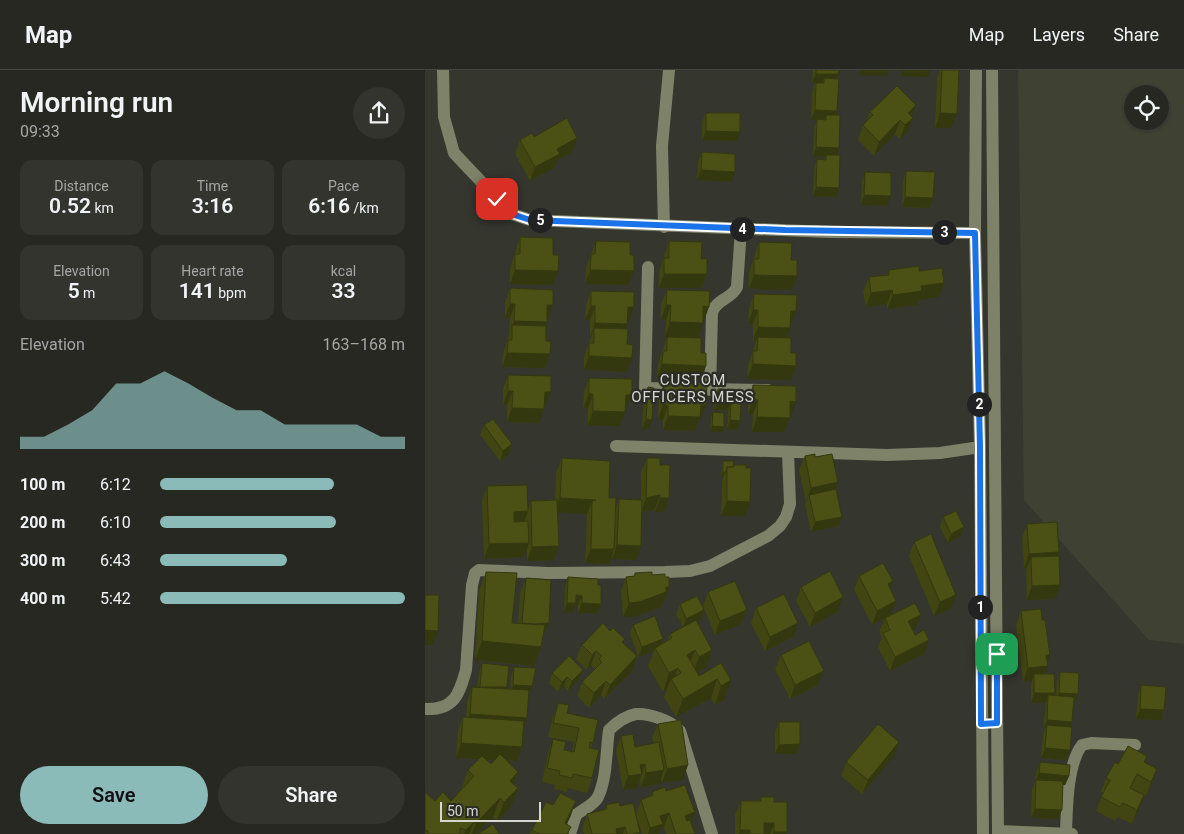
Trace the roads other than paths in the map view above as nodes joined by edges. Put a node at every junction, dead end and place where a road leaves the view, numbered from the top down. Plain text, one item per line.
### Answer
1 (443, 70) edge
2 (669, 70) edge
3 (976, 70) edge
4 (992, 70) edge
5 (664, 227) junction
6 (741, 229) junction
7 (975, 233) junction
8 (648, 267) dead end
9 (710, 390) junction
10 (782, 390) edge
11 (616, 446) dead end
12 (980, 447) junction
13 (788, 452) junction
14 (425, 709) edge
15 (997, 723) junction
16 (981, 724) junction
17 (1135, 744) dead end
18 (997, 833) edge
19 (1070, 833) edge
20 (571, 834) edge
21 (712, 834) edge
22 (983, 834) edge

1 - 5 street
2 - 5 street
3 - 7 street
4 - 15 street
5 - 6 street
6 - 7 street
6 - 9 street
7 - 12 street
8 - 9 street
9 - 10 street
11 - 13 street
12 - 13 street
12 - 16 street
13 - 14 street
15 - 16 street
15 - 18 street
16 - 22 street
17 - 19 street
18 - 19 street
20 - 21 street

